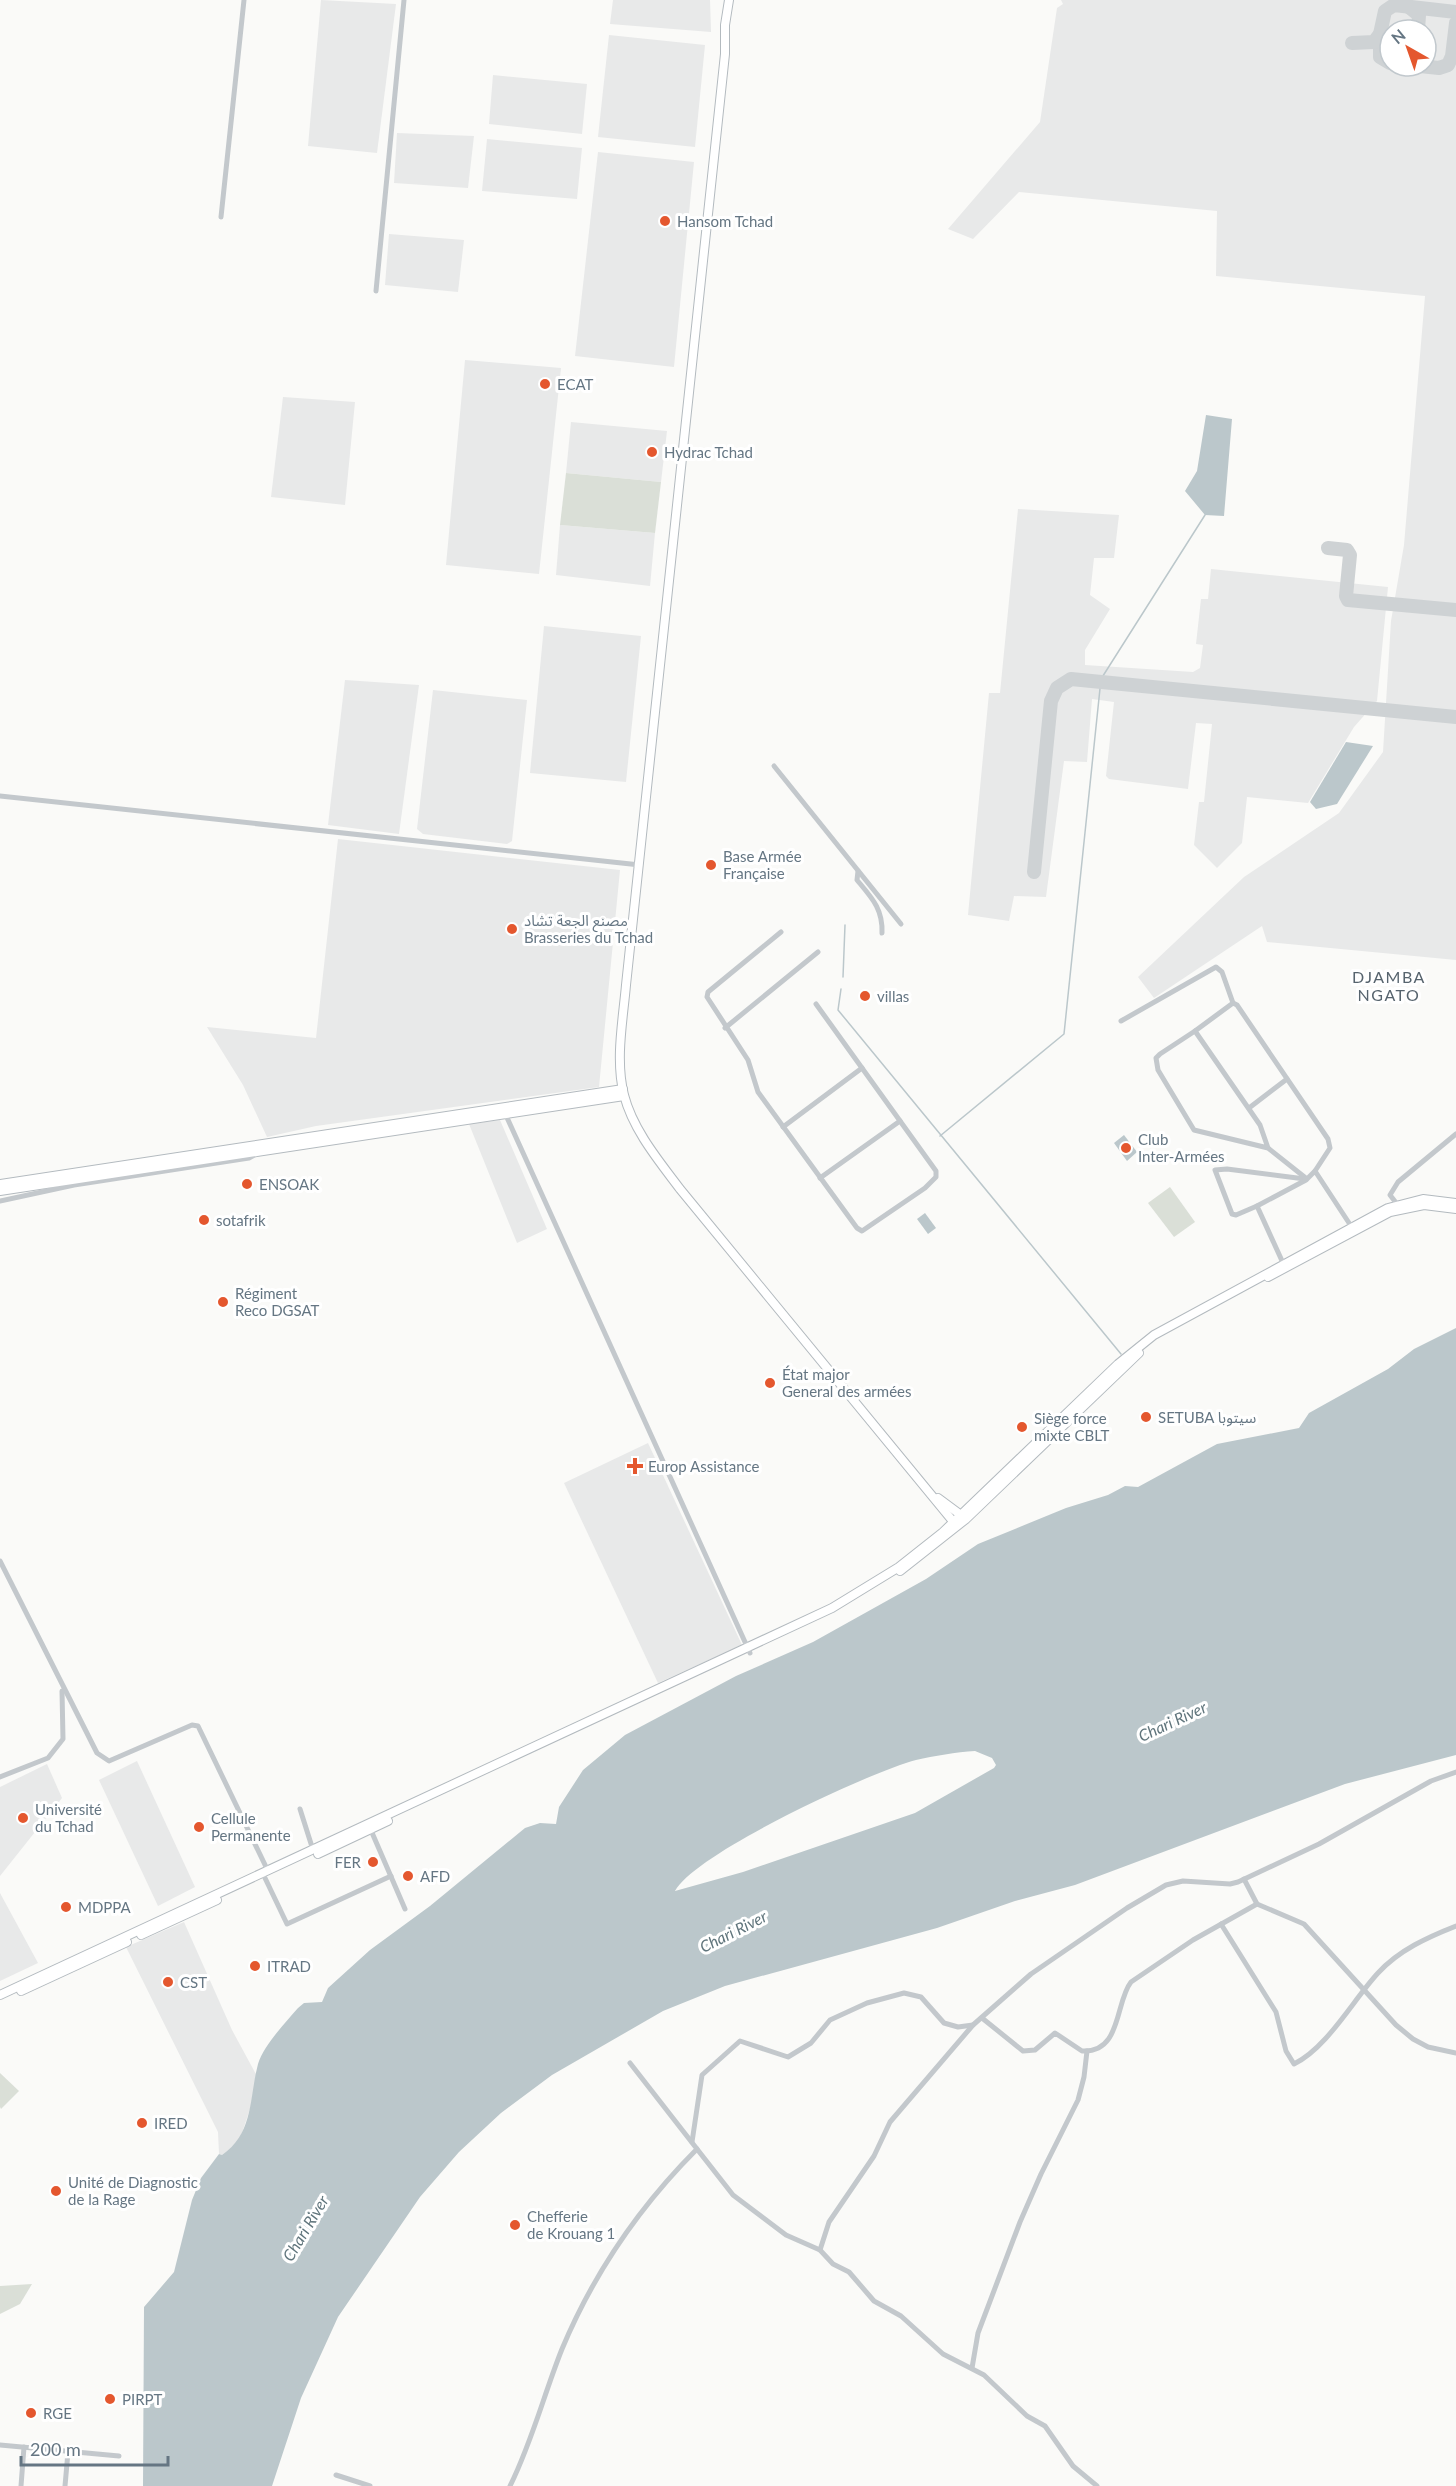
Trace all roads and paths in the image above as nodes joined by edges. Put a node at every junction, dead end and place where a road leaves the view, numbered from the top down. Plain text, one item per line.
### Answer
1 (244, 0) edge
2 (404, 0) edge
3 (729, 0) edge
4 (221, 217) dead end
5 (376, 291) dead end
6 (774, 766) dead end
7 (0, 796) edge
8 (640, 865) junction
9 (858, 870) junction
10 (901, 924) dead end
11 (781, 932) dead end
12 (882, 933) dead end
13 (818, 952) dead end
14 (1233, 1003) junction
15 (816, 1004) dead end
16 (1121, 1021) dead end
17 (725, 1028) junction
18 (1195, 1030) junction
19 (862, 1068) junction
20 (622, 1079) junction
21 (1287, 1079) junction
22 (623, 1092) junction
23 (613, 1094) junction
24 (627, 1104) junction
25 (1249, 1108) junction
26 (504, 1110) junction
27 (900, 1121) junction
28 (783, 1127) junction
29 (1456, 1134) edge
30 (260, 1148) junction
31 (1268, 1148) junction
32 (1316, 1171) junction
33 (820, 1178) junction
34 (1307, 1179) junction
35 (0, 1184) edge
36 (0, 1191) edge
37 (0, 1201) edge
38 (1456, 1203) edge
39 (1397, 1204) junction
40 (1257, 1206) junction
41 (1456, 1209) edge
42 (1351, 1226) junction
43 (1288, 1263) junction
44 (945, 1505) junction
45 (971, 1506) junction
46 (964, 1517) junction
47 (956, 1524) junction
48 (942, 1533) junction
49 (0, 1561) edge
50 (749, 1651) junction
51 (62, 1687) junction
52 (1456, 1772) edge
53 (0, 1777) edge
54 (300, 1809) dead end
55 (369, 1827) junction
56 (313, 1850) junction
57 (267, 1874) junction
58 (391, 1876) junction
59 (1244, 1879) junction
60 (1257, 1904) junction
61 (405, 1909) dead end
62 (1221, 1924) junction
63 (1456, 1926) edge
64 (1365, 1989) junction
65 (14, 1991) junction
66 (0, 1995) edge
67 (0, 2000) edge
68 (982, 2018) junction
69 (973, 2025) junction
70 (1087, 2051) junction
71 (1456, 2053) edge
72 (630, 2063) dead end
73 (692, 2142) junction
74 (697, 2149) junction
75 (820, 2250) junction
76 (972, 2368) junction
77 (0, 2445) edge
78 (24, 2447) junction
79 (68, 2452) junction
80 (119, 2456) dead end
81 (336, 2475) dead end
82 (21, 2486) edge
83 (65, 2486) edge
84 (370, 2486) edge
85 (510, 2486) edge
86 (1097, 2486) edge

1 - 4 street
2 - 5 street
3 - 8 main road
6 - 9 street
7 - 8 street
8 - 20 main road
9 - 10 street
9 - 12 street
11 - 17 street
13 - 17 street
14 - 16 street
14 - 18 street
14 - 21 street
15 - 19 street
17 - 28 street
18 - 25 street
18 - 31 street
19 - 27 street
19 - 28 street
20 - 22 main road
20 - 23 main road
21 - 25 street
21 - 32 street
22 - 23 main road
22 - 24 main road
23 - 24 main road
23 - 26 main road
24 - 44 main road
25 - 31 street
26 - 30 main road
26 - 50 street
27 - 33 street
27 - 33 street
28 - 33 street
29 - 39 street
30 - 35 main road
30 - 36 main road
30 - 37 street
31 - 34 street
32 - 34 street
32 - 42 street
34 - 40 street
34 - 40 street
38 - 39 main road
39 - 42 main road
40 - 43 street
41 - 43 main road
42 - 43 main road
43 - 45 main road
43 - 46 main road
44 - 45 main road
44 - 46 main road
44 - 47 main road
44 - 48 main road
45 - 46 main road
46 - 47 main road
47 - 48 main road
47 - 50 main road
48 - 50 main road
49 - 51 street
50 - 55 main road
51 - 53 street
51 - 57 street
52 - 59 street
54 - 56 street
55 - 56 main road
55 - 57 main road
55 - 58 street
56 - 57 main road
57 - 58 street
57 - 65 main road
58 - 61 street
59 - 60 street
59 - 68 street
60 - 62 street
60 - 64 street
62 - 64 street
62 - 70 street
63 - 64 street
64 - 71 street
65 - 66 main road
65 - 67 main road
68 - 69 street
68 - 70 street
69 - 73 street
69 - 75 street
70 - 76 street
72 - 73 street
73 - 74 street
74 - 75 street
74 - 85 street
75 - 76 street
76 - 86 street
77 - 78 street
78 - 79 street
78 - 82 street
79 - 80 street
79 - 83 street
81 - 84 street

